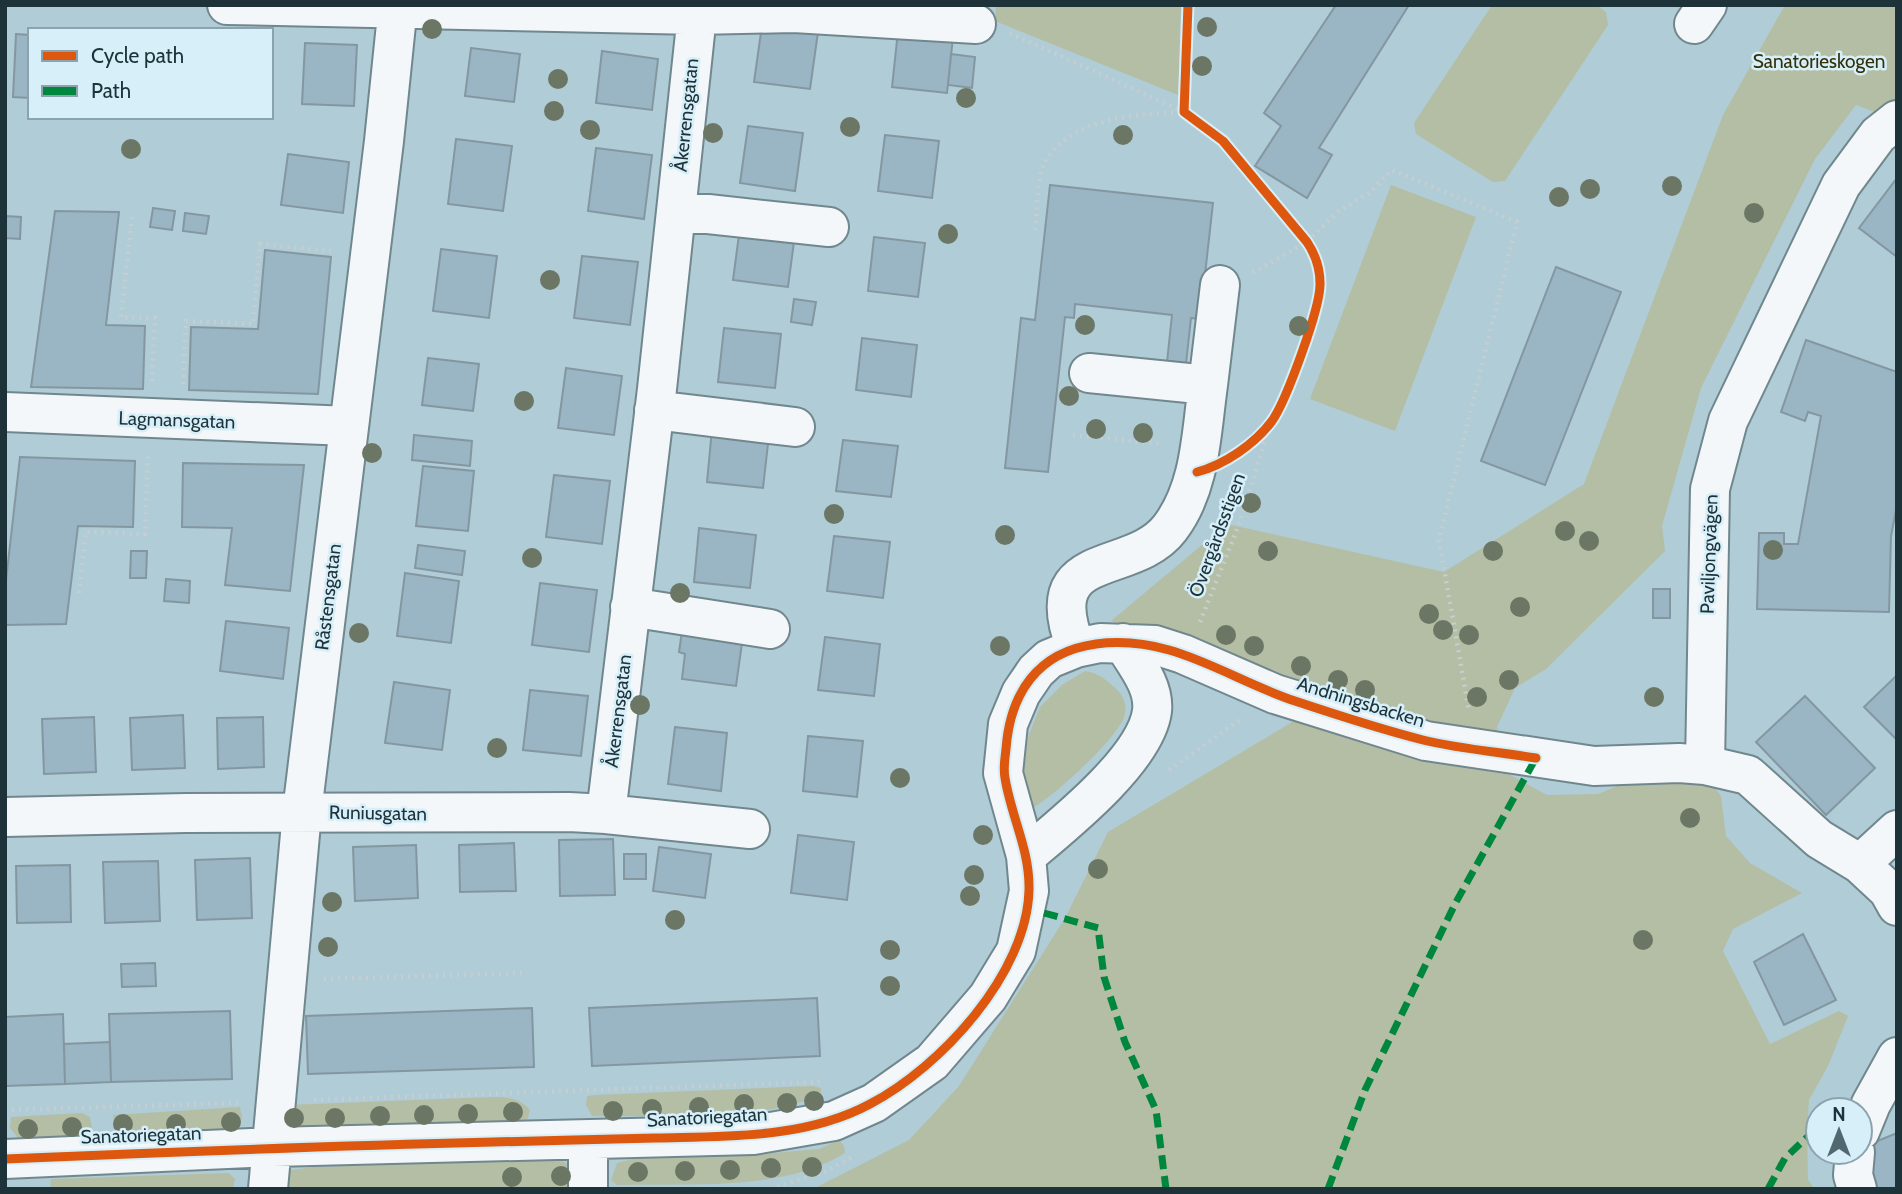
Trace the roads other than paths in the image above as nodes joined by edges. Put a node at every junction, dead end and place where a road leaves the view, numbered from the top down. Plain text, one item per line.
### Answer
1 (227, 5) edge
2 (398, 8) edge
3 (697, 15) junction
4 (976, 24) road end
5 (1897, 120) edge
6 (676, 214) junction
7 (829, 227) dead end
8 (1220, 289) road end
9 (1089, 373) dead end
10 (1208, 385) junction
11 (654, 410) junction
12 (5, 412) edge
13 (349, 426) junction
14 (795, 427) dead end
15 (630, 607) junction
16 (770, 629) dead end
17 (1123, 643) junction
18 (1076, 648) junction
19 (1183, 654) joint
20 (1705, 765) junction
21 (303, 813) junction
22 (606, 814) junction
23 (5, 817) edge
24 (750, 830) dead end
25 (1897, 830) edge
26 (1026, 856) junction
27 (1860, 864) junction
28 (1897, 906) edge
29 (1897, 1057) edge
30 (1874, 1099) edge
31 (588, 1140) junction
32 (272, 1147) junction
33 (5, 1159) edge
34 (1854, 1166) edge
35 (268, 1189) edge
36 (587, 1189) edge
37 (1857, 1189) edge

1 - 2 street
2 - 3 street
2 - 13 street, Råstensgatan
3 - 4 street
3 - 6 street, Åkerrensgatan
5 - 20 street, Paviljongvägen
6 - 7 street
6 - 11 street, Åkerrensgatan
8 - 10 street
9 - 10 street
10 - 18 street
11 - 14 street
11 - 15 street, Åkerrensgatan
12 - 13 street, Lagmansgatan
13 - 21 street, Råstensgatan
15 - 16 street
15 - 22 street, Åkerrensgatan
17 - 18 street, Sanatoriegatan
17 - 19 street, Sanatoriegatan
17 - 26 street
18 - 26 street, Sanatoriegatan
19 - 20 street, Andningsbacken
20 - 27 street
21 - 22 street, Runiusgatan
21 - 23 street, Runiusgatan
21 - 32 street, Råstensgatan
22 - 24 street, Runiusgatan
25 - 27 street
26 - 31 street, Sanatoriegatan
27 - 28 street
29 - 30 street
31 - 32 street, Sanatoriegatan
31 - 36 street
32 - 33 street, Sanatoriegatan
32 - 35 street, Råstensgatan
34 - 37 street

